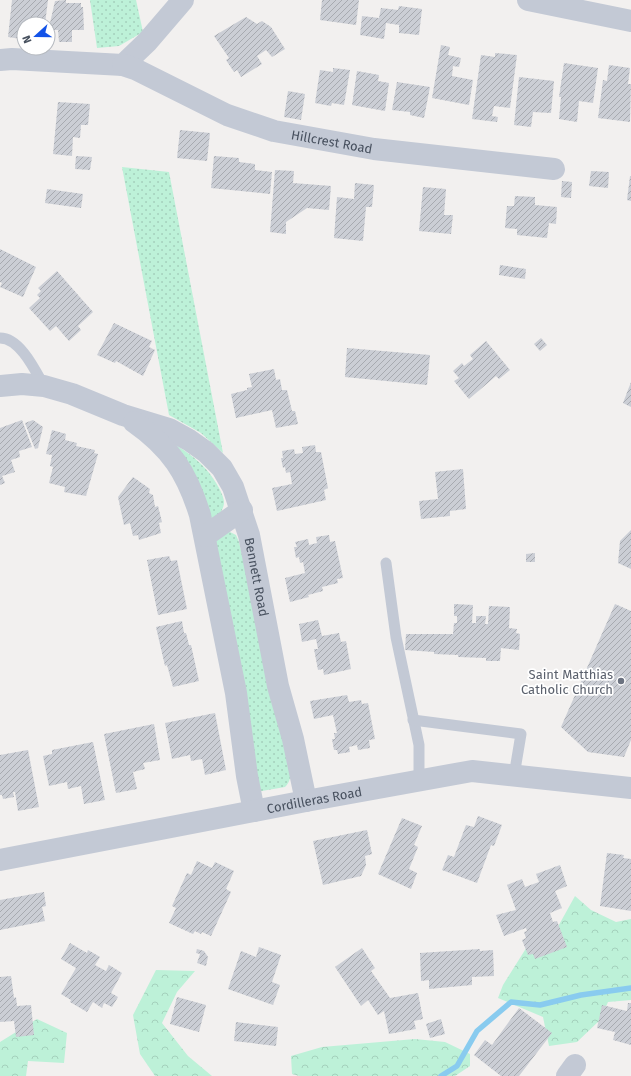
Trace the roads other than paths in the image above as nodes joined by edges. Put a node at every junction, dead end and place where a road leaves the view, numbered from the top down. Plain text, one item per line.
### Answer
1 (183, 0) edge
2 (528, 0) edge
3 (631, 21) edge
4 (0, 60) edge
5 (123, 65) junction
6 (554, 168) dead end
7 (0, 338) edge
8 (0, 386) edge
9 (44, 386) junction
10 (123, 415) junction
11 (242, 510) junction
12 (205, 536) junction
13 (386, 563) dead end
14 (413, 720) junction
15 (514, 776) junction
16 (419, 780) junction
17 (631, 788) edge
18 (306, 801) junction
19 (254, 811) junction
20 (0, 860) edge

1 - 5 street
2 - 3 street
4 - 5 street, Hillcrest Road
5 - 6 street, Hillcrest Road
7 - 9 lane
8 - 9 street, Bennett Road
9 - 10 street, Bennett Road
10 - 11 street, Bennett Road
10 - 12 street, Bennett Road
11 - 12 street
11 - 18 street, Bennett Road
12 - 19 street, Bennett Road
13 - 14 lane
14 - 15 lane
14 - 16 lane
15 - 16 street, Cordilleras Road
15 - 17 street, Cordilleras Road
16 - 18 street, Cordilleras Road
18 - 19 street, Cordilleras Road
19 - 20 street, Cordilleras Road

